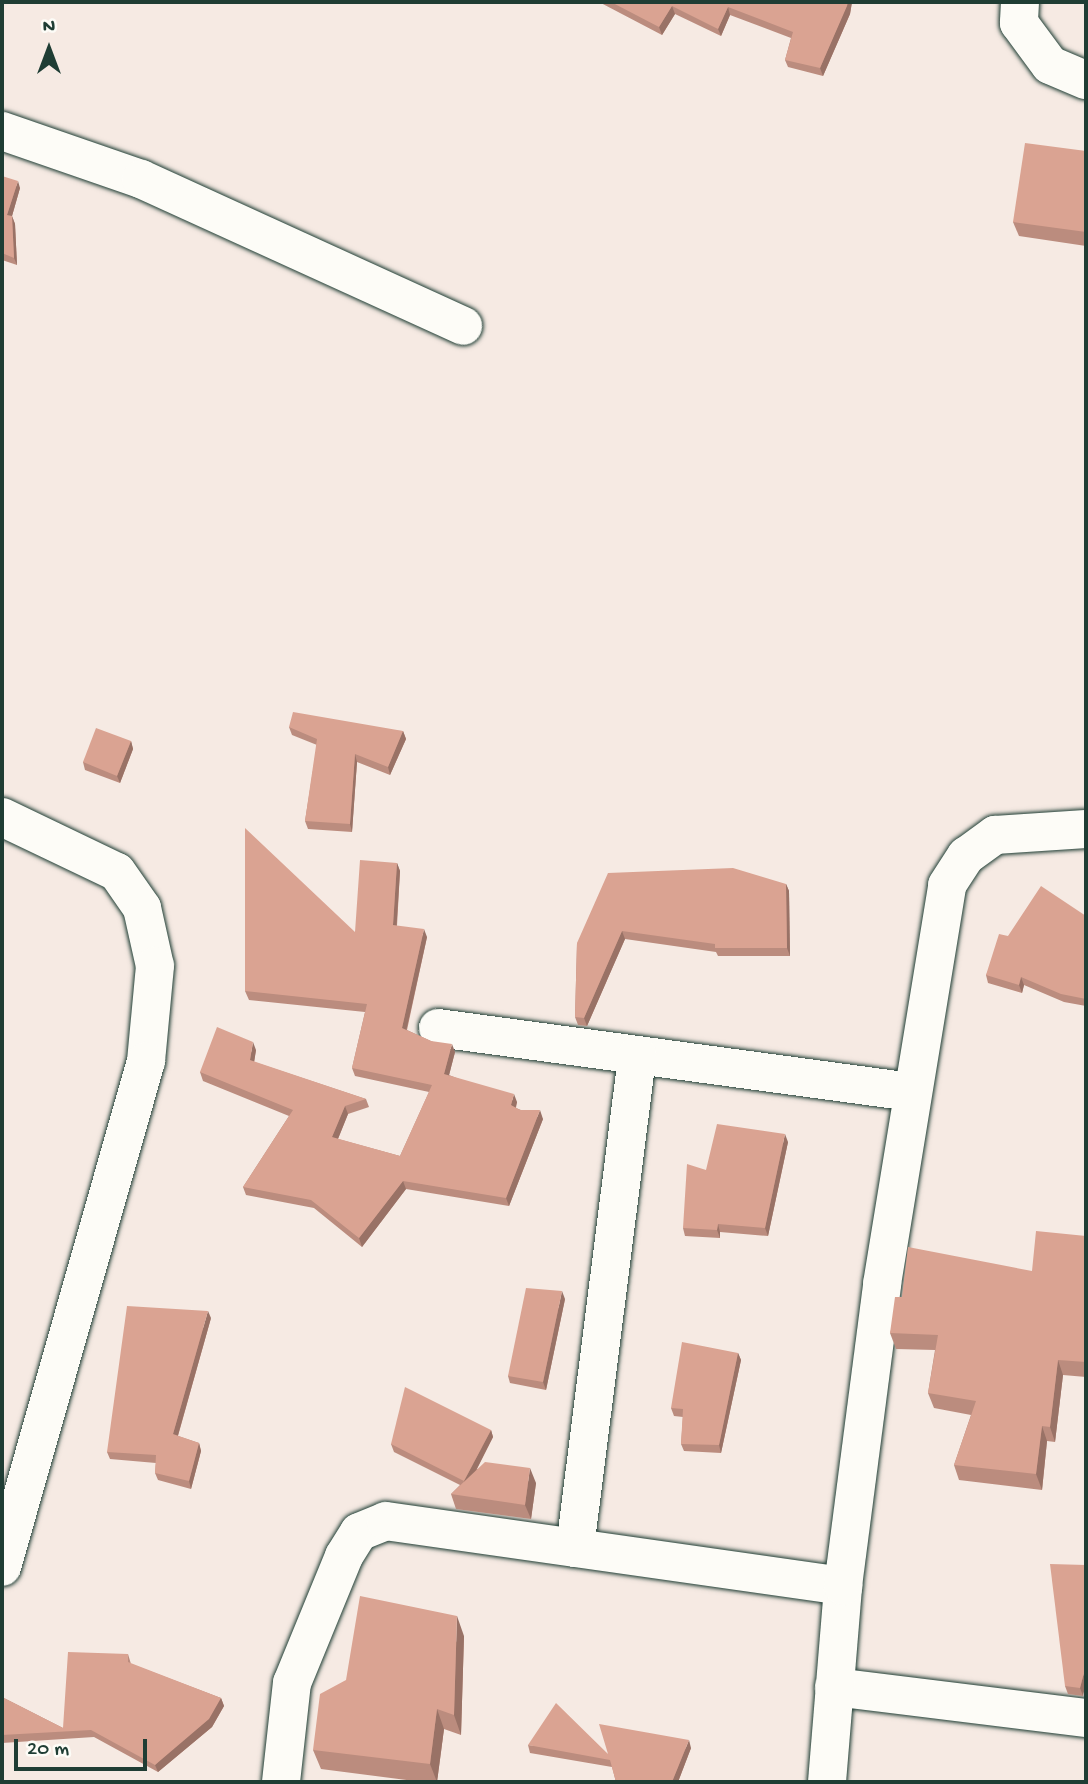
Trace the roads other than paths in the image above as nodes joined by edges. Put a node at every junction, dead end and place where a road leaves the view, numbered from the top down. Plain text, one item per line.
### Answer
1 (1020, 2) edge
2 (1086, 80) edge
3 (2, 131) edge
4 (463, 326) dead end
5 (2, 817) edge
6 (1086, 829) edge
7 (438, 1028) dead end
8 (637, 1055) junction
9 (913, 1092) junction
10 (575, 1548) junction
11 (2, 1567) edge
12 (843, 1586) junction
13 (834, 1687) junction
14 (1086, 1718) edge
15 (281, 1782) edge
16 (827, 1782) edge

1 - 2 street
3 - 4 street
5 - 11 street
6 - 9 street
7 - 8 street
8 - 9 street
8 - 10 street
9 - 12 street
10 - 12 street
10 - 15 street
12 - 13 street
13 - 14 street
13 - 16 street

